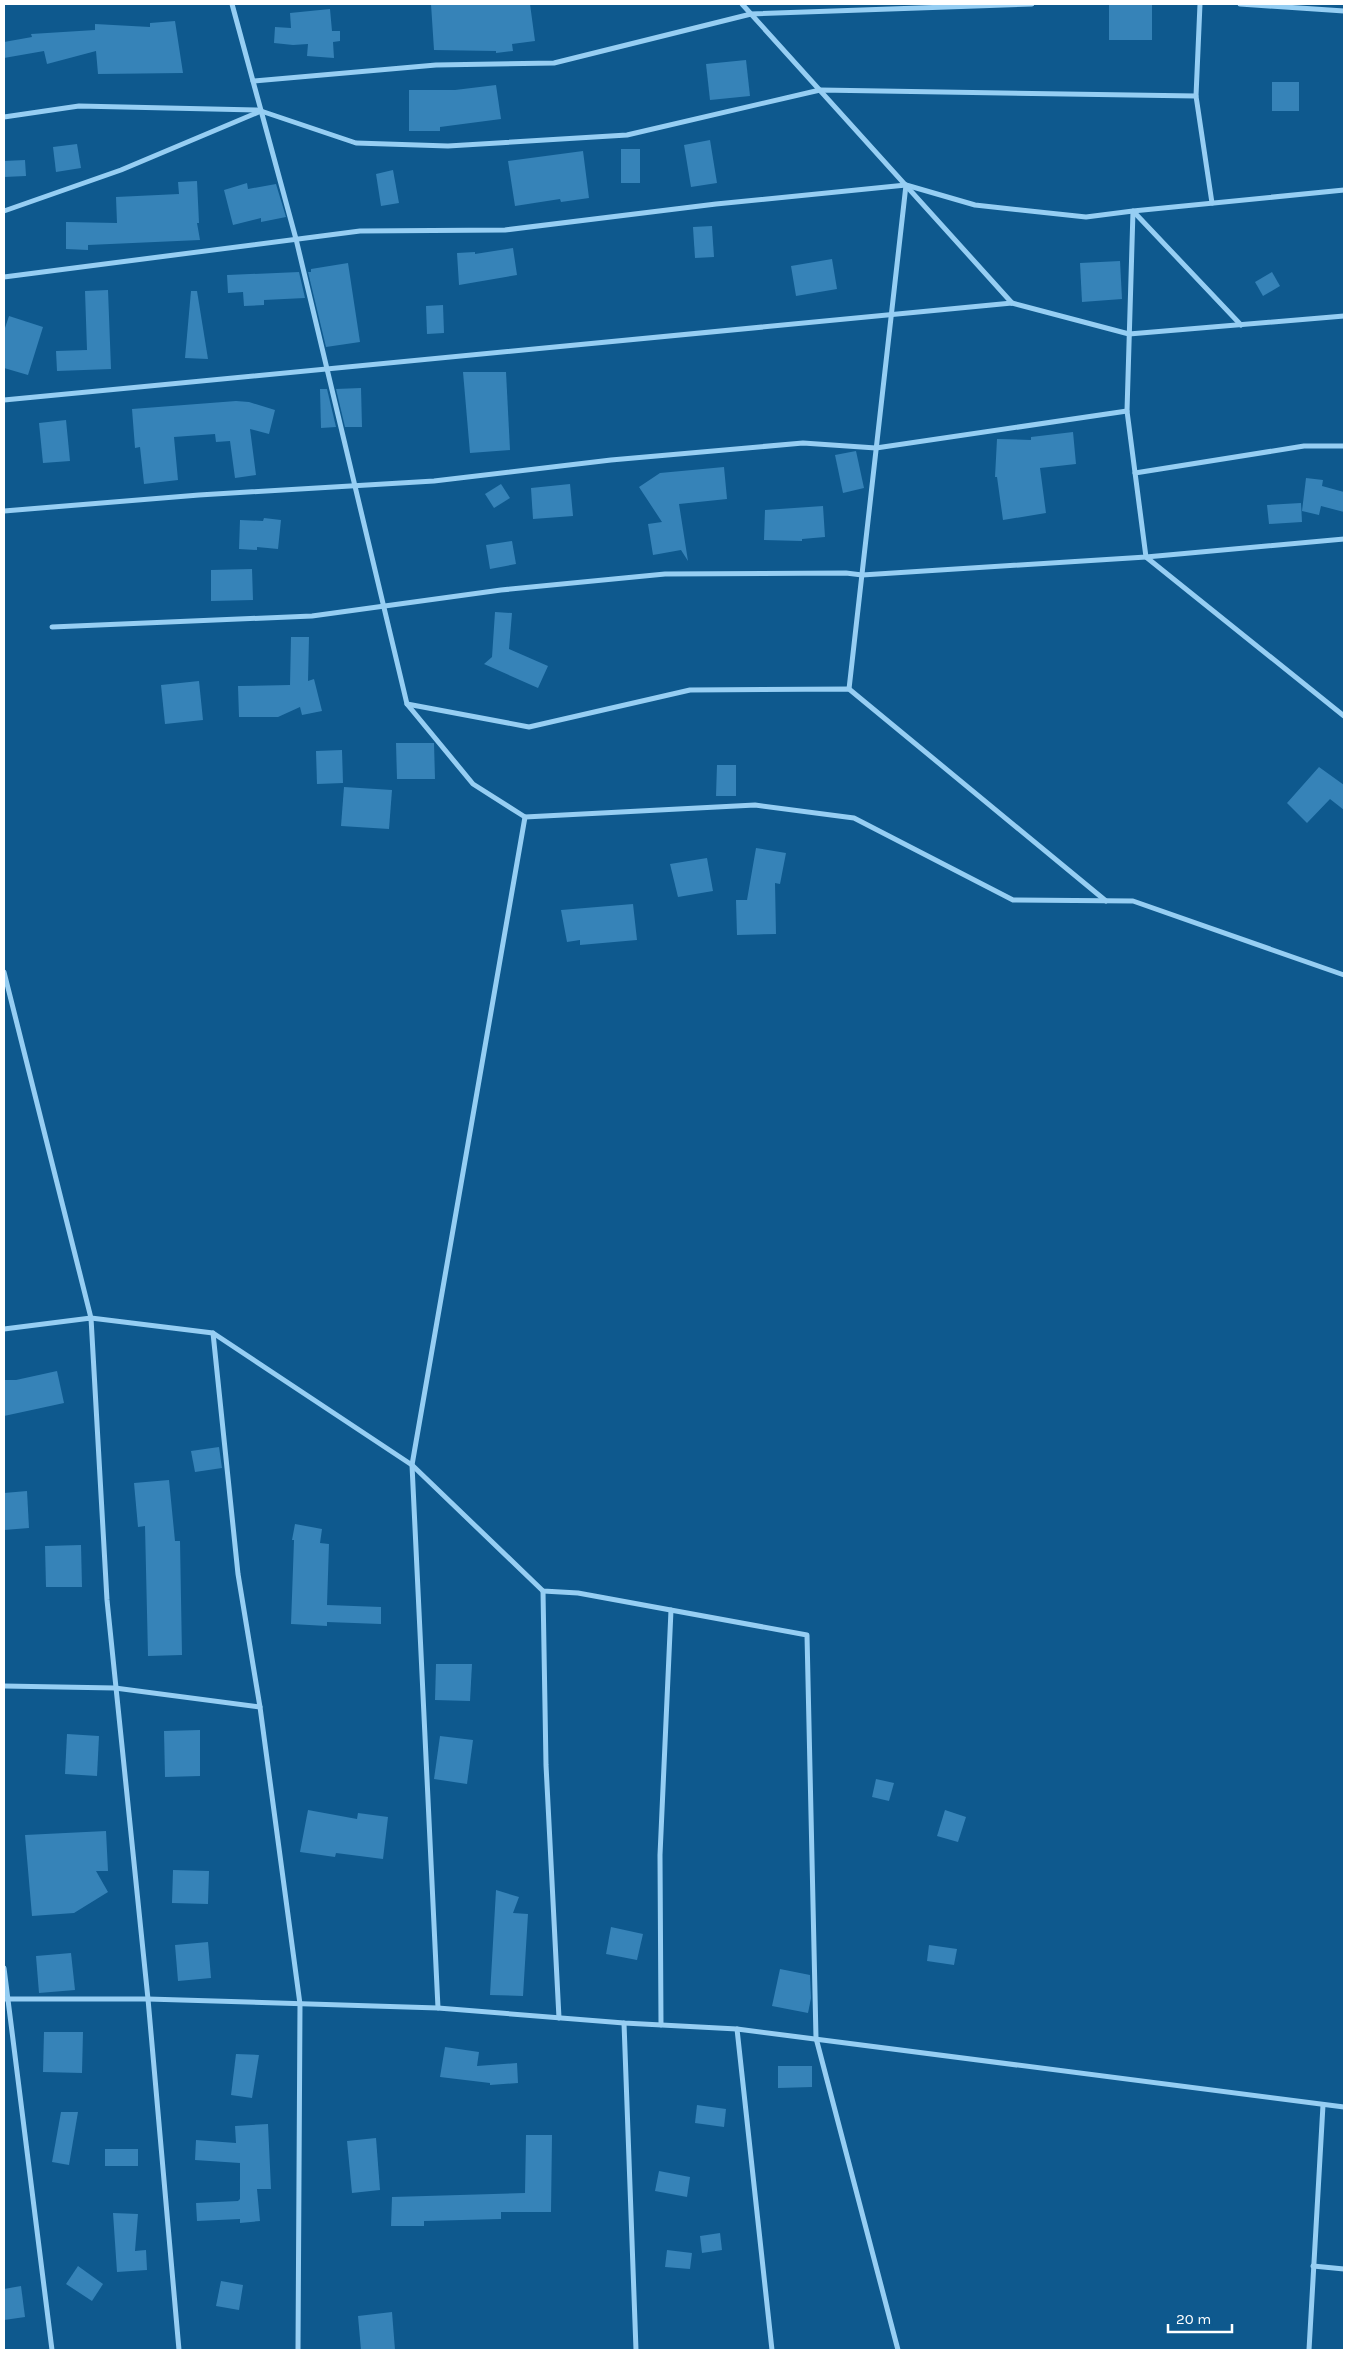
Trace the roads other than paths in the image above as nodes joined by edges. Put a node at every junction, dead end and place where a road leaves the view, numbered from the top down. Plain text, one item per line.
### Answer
1 (232, 4) edge
2 (742, 4) edge
3 (1032, 4) edge
4 (1200, 4) edge
5 (1240, 4) edge
6 (1344, 11) edge
7 (751, 14) junction
8 (253, 81) junction
9 (820, 90) junction
10 (1196, 96) junction
11 (261, 111) junction
12 (4, 117) edge
13 (906, 185) junction
14 (1344, 190) edge
15 (1212, 203) junction
16 (4, 211) edge
17 (1132, 211) junction
18 (296, 239) junction
19 (4, 277) edge
20 (1012, 303) junction
21 (891, 315) junction
22 (1344, 316) edge
23 (1241, 325) junction
24 (1129, 334) junction
25 (327, 369) junction
26 (4, 400) edge
27 (1127, 411) junction
28 (1344, 446) edge
29 (876, 448) junction
30 (1135, 473) junction
31 (355, 486) junction
32 (4, 511) edge
33 (1344, 539) edge
34 (1146, 556) junction
35 (862, 575) junction
36 (383, 606) junction
37 (52, 627) dead end
38 (849, 689) junction
39 (407, 704) junction
40 (1344, 716) edge
41 (525, 817) junction
42 (1107, 901) junction
43 (4, 972) edge
44 (1344, 975) edge
45 (91, 1318) junction
46 (4, 1329) edge
47 (213, 1333) junction
48 (412, 1465) junction
49 (544, 1591) junction
50 (671, 1610) junction
51 (4, 1686) edge
52 (115, 1688) junction
53 (260, 1707) junction
54 (4, 1968) edge
55 (5, 1999) edge
56 (148, 1999) junction
57 (300, 2004) junction
58 (438, 2008) junction
59 (559, 2018) junction
60 (624, 2023) junction
61 (661, 2025) junction
62 (737, 2029) junction
63 (816, 2038) junction
64 (1322, 2104) junction
65 (1344, 2107) edge
66 (1313, 2266) junction
67 (1344, 2269) edge
68 (52, 2350) edge
69 (179, 2350) edge
70 (298, 2350) edge
71 (636, 2350) edge
72 (772, 2350) edge
73 (898, 2350) edge
74 (1309, 2350) edge

1 - 8 street
2 - 7 street
3 - 7 street
4 - 10 street
5 - 6 street
7 - 8 street
7 - 9 street
8 - 11 street
9 - 10 street
9 - 11 street
9 - 13 street
10 - 15 street
11 - 12 street
11 - 16 street
11 - 18 street
13 - 17 street
13 - 18 street
13 - 20 street
13 - 21 street
14 - 15 street
15 - 17 street
17 - 23 street
17 - 24 street
18 - 19 street
18 - 25 street
20 - 21 street
20 - 24 street
21 - 25 street
21 - 29 street
22 - 23 street
23 - 24 street
24 - 27 street
25 - 26 street
25 - 31 street
27 - 29 street
27 - 30 street
28 - 30 street
29 - 31 street
29 - 35 street
30 - 34 street
31 - 32 street
31 - 36 street
33 - 34 street
34 - 35 street
34 - 40 street
35 - 36 street
35 - 38 street
36 - 37 street
36 - 39 street
38 - 39 street
38 - 42 street
39 - 41 street
41 - 42 street
41 - 48 street
42 - 44 street
43 - 45 street
45 - 46 street
45 - 47 street
45 - 52 street
47 - 48 street
47 - 53 street
48 - 49 street
48 - 58 street
49 - 50 street
49 - 59 street
50 - 61 street
50 - 63 street
51 - 52 street
52 - 53 street
52 - 56 street
53 - 57 street
54 - 55 street
55 - 56 street
55 - 68 street
56 - 57 street
56 - 69 street
57 - 58 street
57 - 70 street
58 - 59 street
59 - 60 street
60 - 61 street
60 - 71 street
61 - 62 street
62 - 63 street
62 - 72 street
63 - 64 street
63 - 73 street
64 - 65 street
64 - 66 street
66 - 67 street
66 - 74 street

